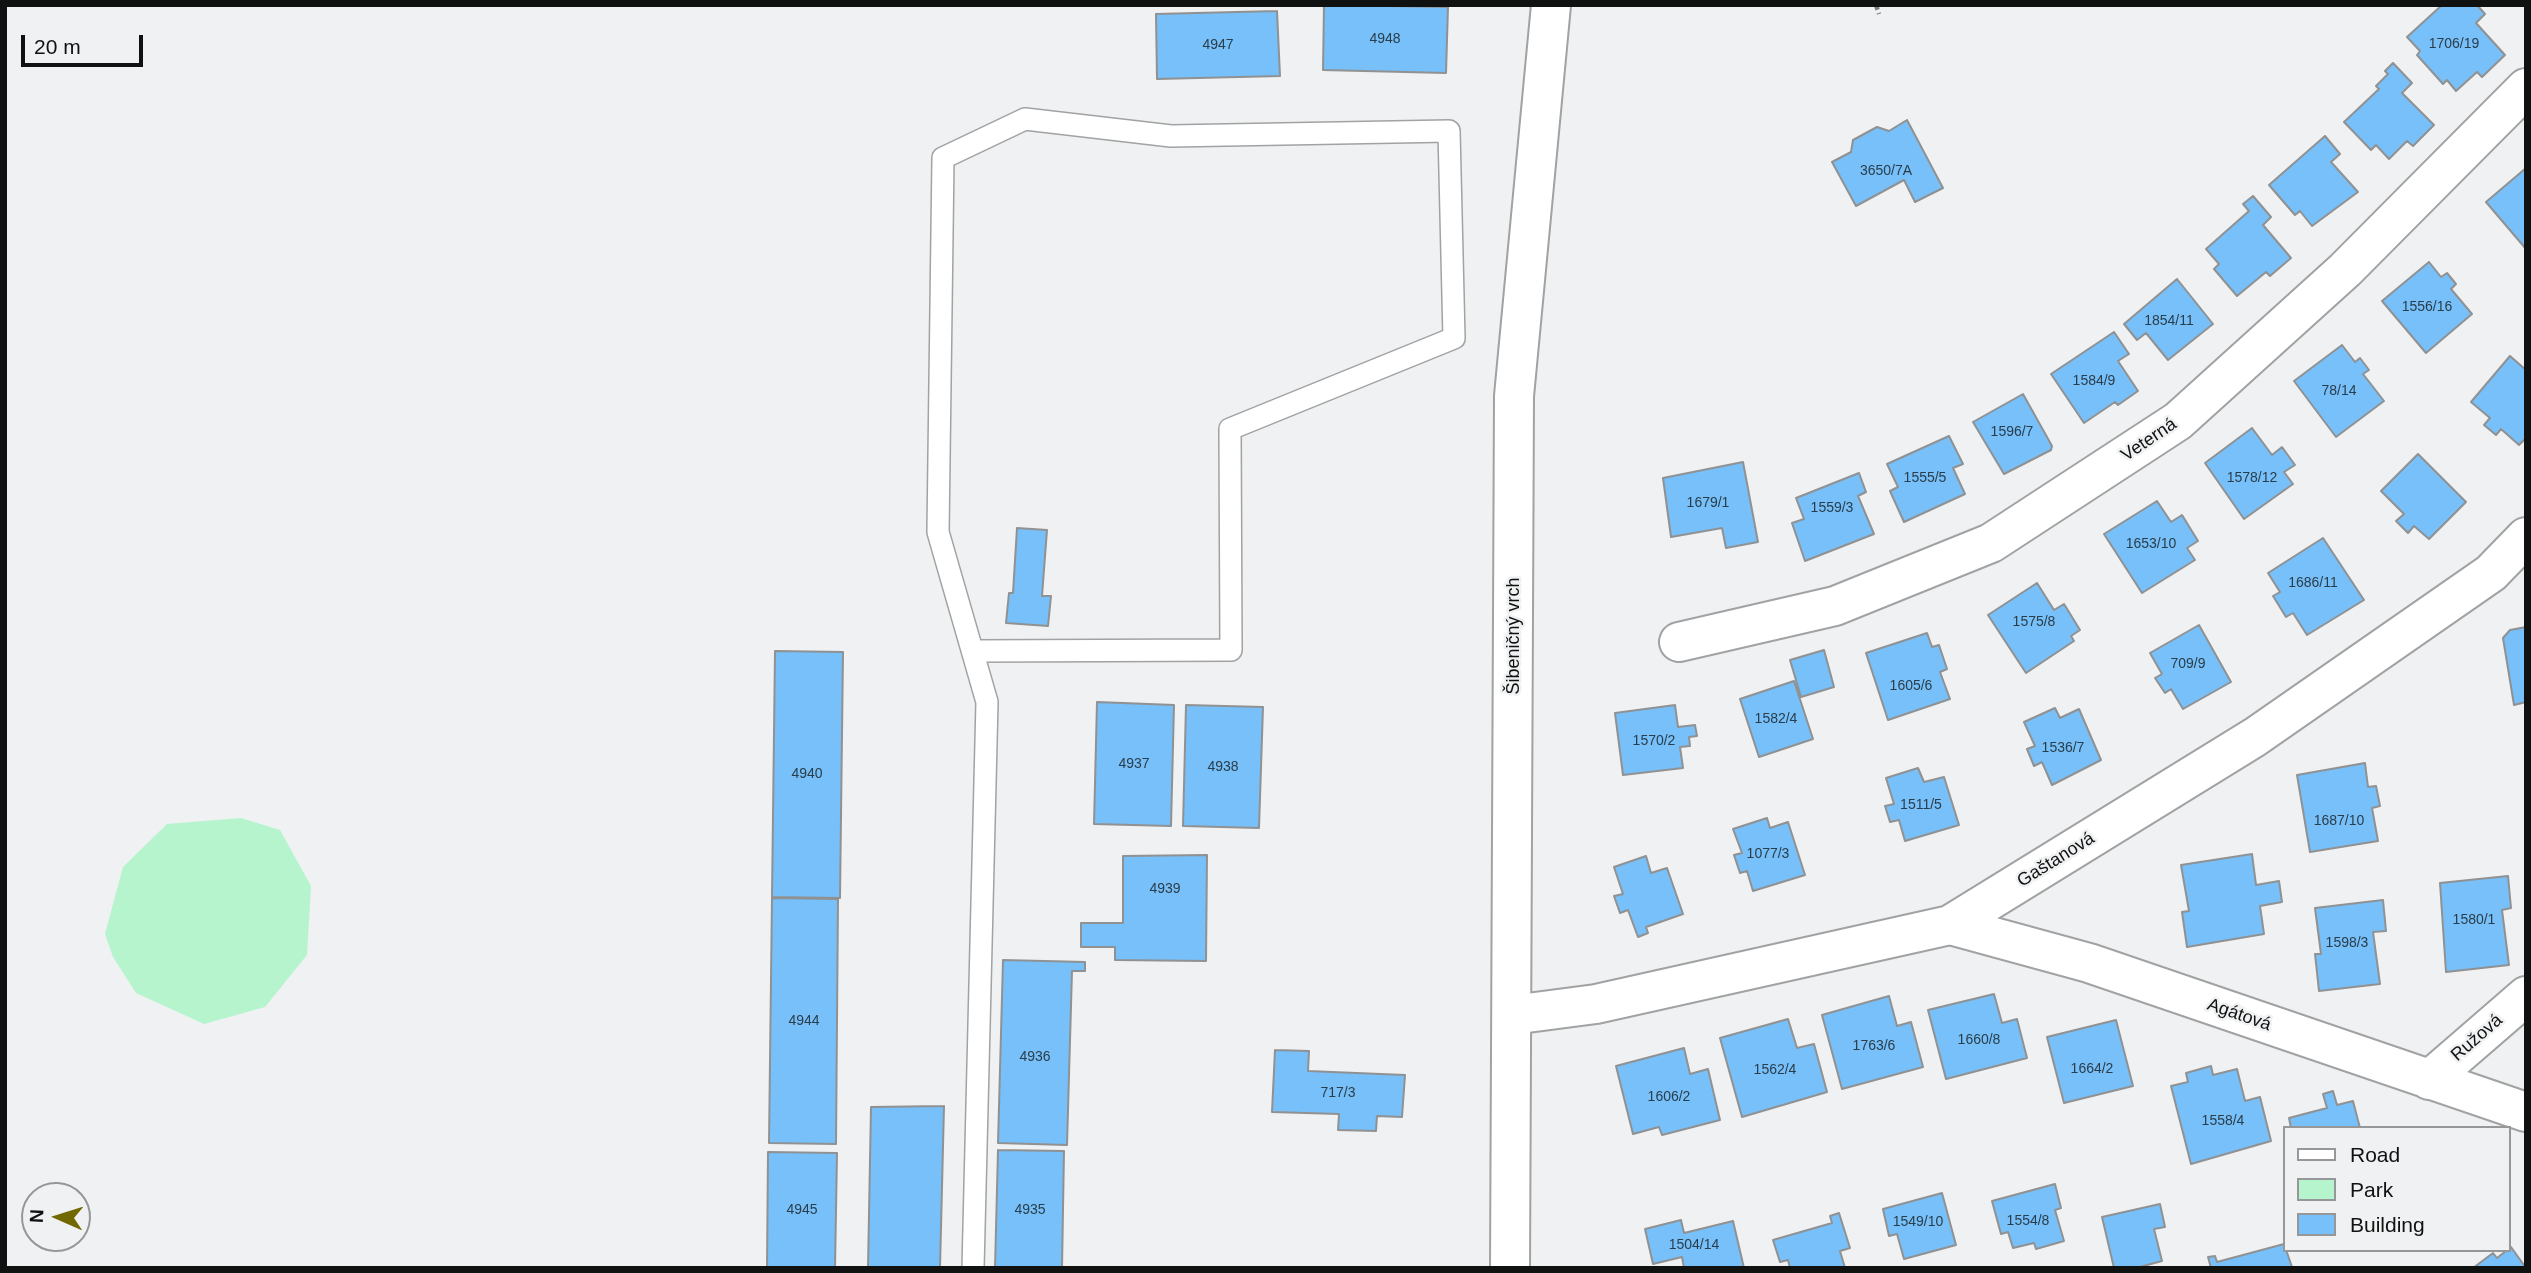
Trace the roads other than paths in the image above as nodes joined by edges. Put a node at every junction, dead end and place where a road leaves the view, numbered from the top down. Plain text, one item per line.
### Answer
1 (1552, 5) edge
2 (2526, 88) edge
3 (2526, 537) edge
4 (1679, 642) dead end
5 (974, 651) junction
6 (1950, 925) junction
7 (2526, 996) edge
8 (1512, 1015) junction
9 (2429, 1080) junction
10 (2526, 1112) edge
11 (973, 1268) edge
12 (1510, 1268) edge

1 - 8 street, Šibeničný vrch
2 - 4 street, Veterná
3 - 6 street, Gaštanová
5 - 5 lane
5 - 11 lane
6 - 8 street, Gaštanová
6 - 9 street, Agátová
7 - 9 street, Ružová
8 - 12 street, Šibeničný vrch
9 - 10 street, Agátová

